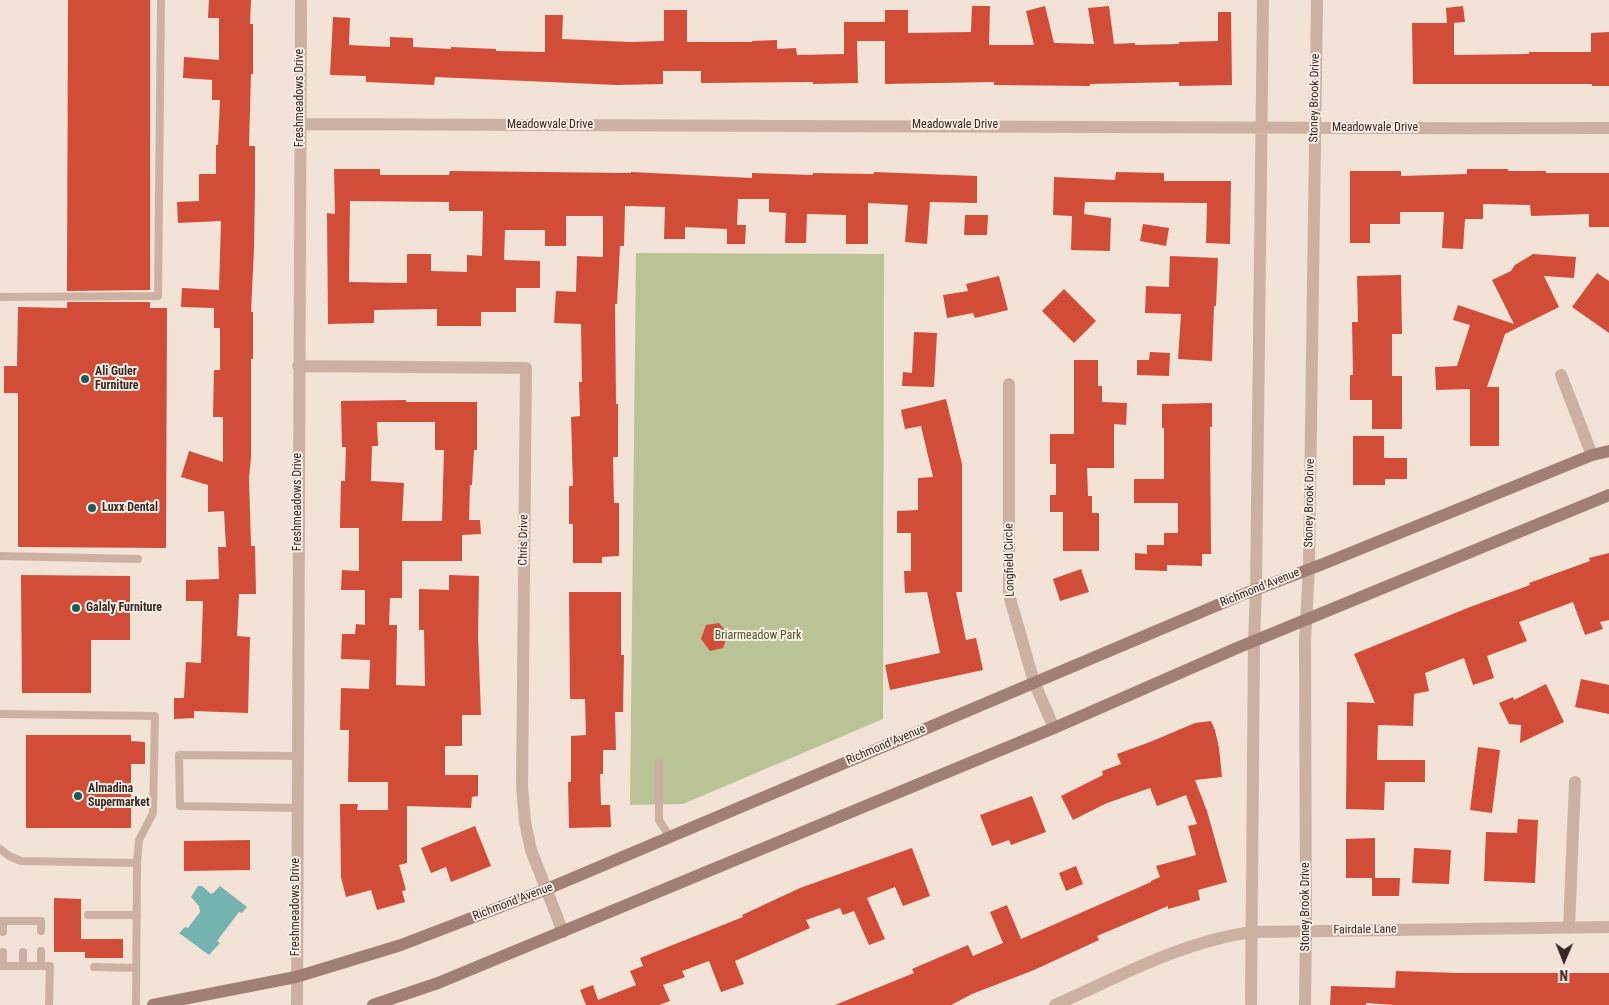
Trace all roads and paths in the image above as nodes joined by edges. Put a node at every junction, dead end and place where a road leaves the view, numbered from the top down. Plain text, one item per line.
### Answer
1 (161, 0) edge
2 (300, 0) edge
3 (1263, 0) edge
4 (1317, 0) edge
5 (300, 124) junction
6 (1262, 128) junction
7 (1315, 128) junction
8 (1609, 128) edge
9 (0, 297) edge
10 (298, 366) junction
11 (1561, 375) dead end
12 (1009, 384) dead end
13 (1609, 451) edge
14 (1592, 455) junction
15 (1609, 495) edge
16 (0, 556) edge
17 (138, 559) dead end
18 (1309, 568) junction
19 (1256, 590) junction
20 (1306, 621) junction
21 (1254, 642) junction
22 (1034, 682) junction
23 (0, 714) edge
24 (1054, 728) junction
25 (297, 756) junction
26 (659, 763) dead end
27 (1575, 782) dead end
28 (297, 808) junction
29 (670, 837) junction
30 (0, 849) edge
31 (137, 864) junction
32 (547, 889) junction
33 (88, 915) dead end
34 (137, 915) junction
35 (1, 921) edge
36 (23, 921) junction
37 (1609, 927) edge
38 (1569, 928) junction
39 (22, 931) dead end
40 (41, 931) dead end
41 (1306, 931) junction
42 (3, 932) dead end
43 (563, 932) junction
44 (1252, 932) junction
45 (40, 951) dead end
46 (3, 952) dead end
47 (23, 952) dead end
48 (1, 966) edge
49 (23, 966) junction
50 (40, 966) junction
51 (94, 967) dead end
52 (136, 968) junction
53 (296, 977) junction
54 (49, 1005) edge
55 (136, 1005) edge
56 (153, 1005) edge
57 (297, 1005) edge
58 (374, 1005) edge
59 (1055, 1005) edge
60 (1250, 1005) edge
61 (1305, 1005) edge

1 - 9 lane
2 - 5 street, Freshmeadows Drive
3 - 6 street
4 - 7 street, Stoney Brook Drive
5 - 6 street, Meadowvale Drive
5 - 10 street, Freshmeadows Drive
6 - 7 street, Meadowvale Drive
6 - 19 street
7 - 8 street, Meadowvale Drive
7 - 18 street, Stoney Brook Drive
10 - 25 street, Freshmeadows Drive
10 - 32 street, Chris Drive
11 - 14 street
12 - 22 street, Longfield Circle
13 - 14 main road, Richmond Avenue
14 - 18 main road, Richmond Avenue
15 - 20 main road
16 - 17 lane
18 - 19 main road, Richmond Avenue
18 - 20 street, Stoney Brook Drive
19 - 21 street
19 - 22 main road, Richmond Avenue
20 - 21 main road
20 - 41 street, Stoney Brook Drive
21 - 24 main road
21 - 44 street
22 - 24 street, Longfield Circle
22 - 29 main road, Richmond Avenue
23 - 31 lane
24 - 43 main road
25 - 28 street, Freshmeadows Drive
25 - 28 lane
26 - 29 lane
27 - 38 street
28 - 53 street, Freshmeadows Drive
29 - 32 main road, Richmond Avenue
30 - 31 lane
31 - 34 lane
32 - 43 street, Chris Drive
32 - 53 main road, Richmond Avenue
33 - 34 lane
34 - 52 lane
35 - 36 lane
35 - 42 lane
36 - 39 lane
36 - 40 lane
37 - 38 street, Fairdale Lane
38 - 41 street, Fairdale Lane
41 - 44 street, Fairdale Lane
41 - 61 street, Stoney Brook Drive
43 - 58 main road
44 - 59 street, Fairdale Lane
44 - 60 street
45 - 50 lane
46 - 48 lane
47 - 49 lane
48 - 49 lane
49 - 50 lane
50 - 54 lane
51 - 52 lane
52 - 55 lane
53 - 56 main road, Richmond Avenue
53 - 57 street, Freshmeadows Drive

